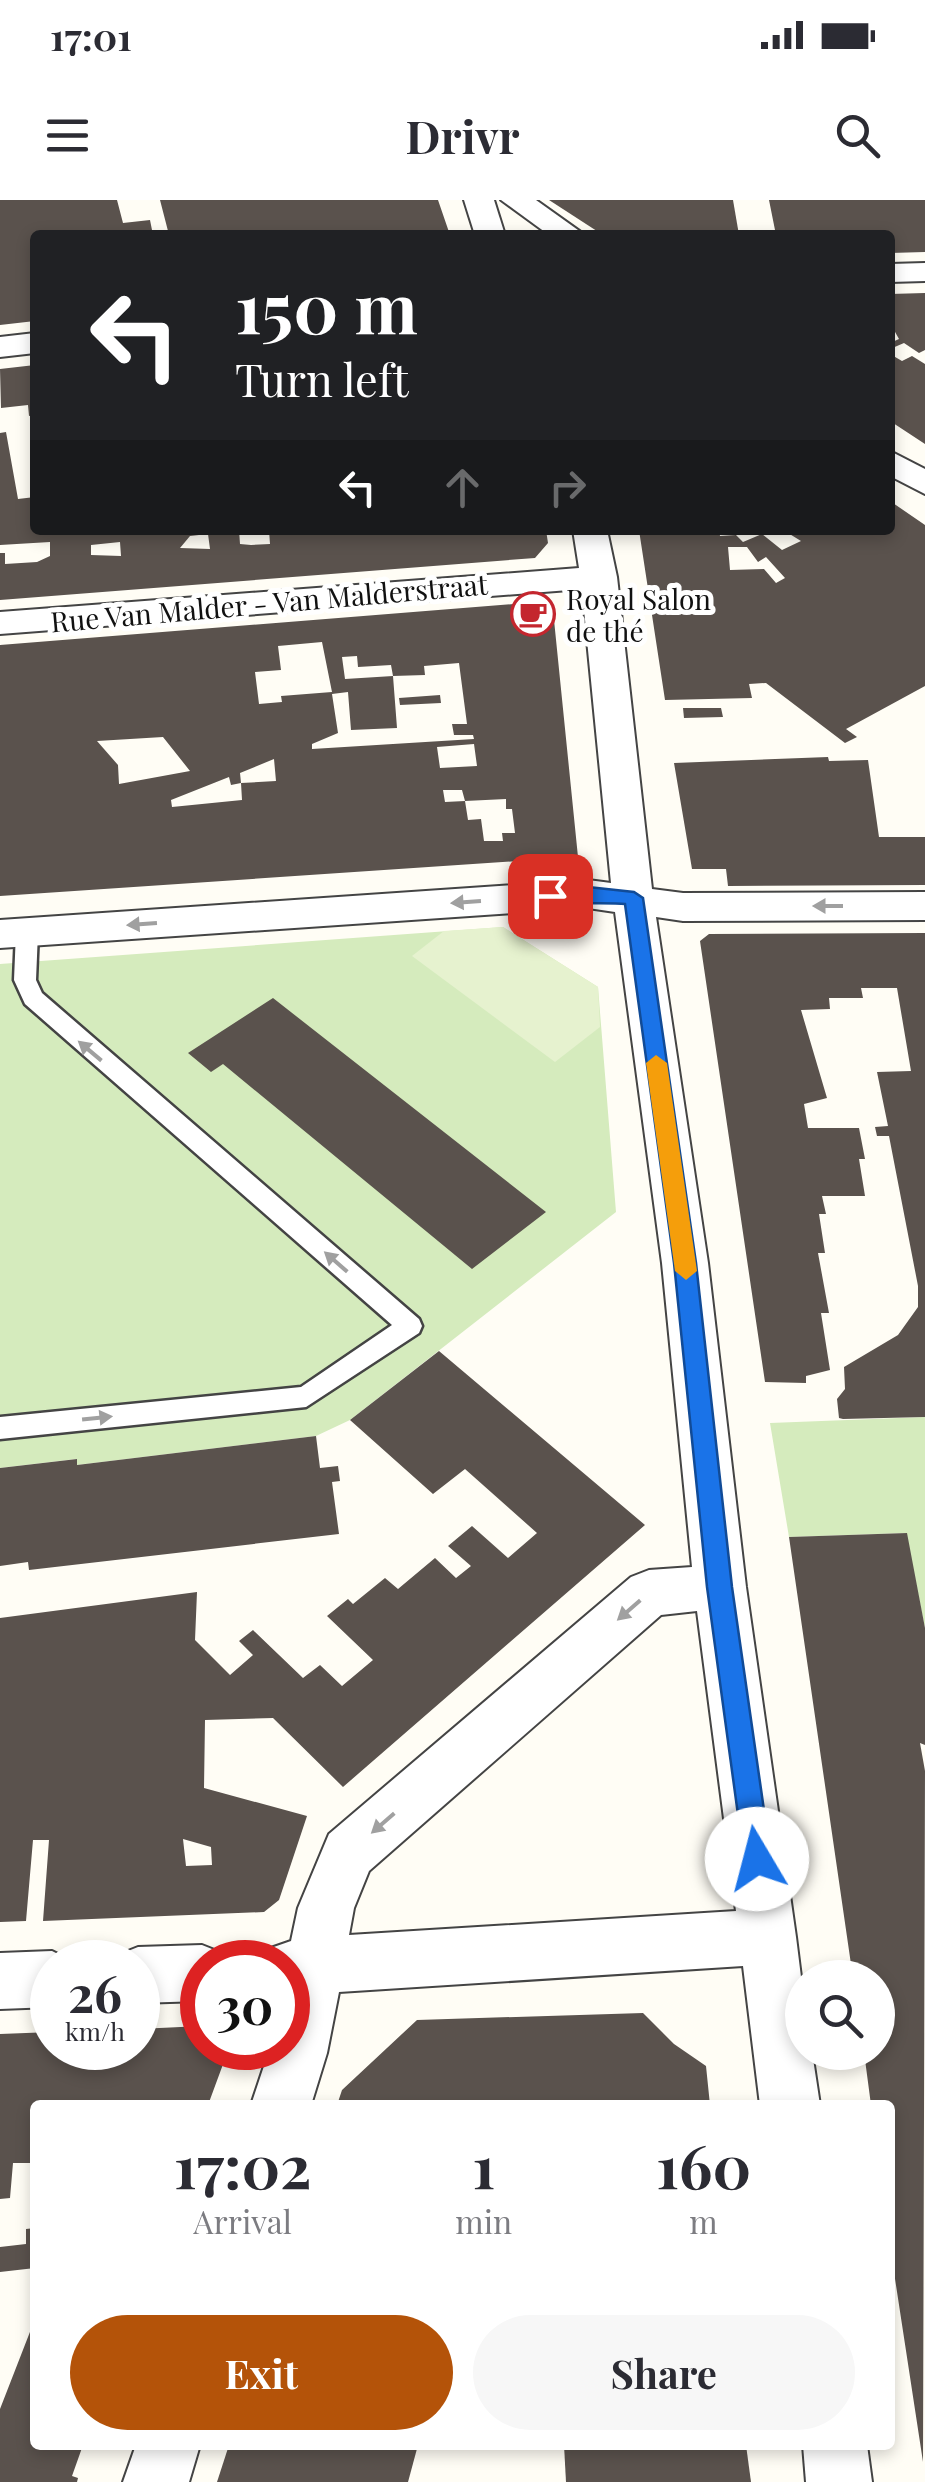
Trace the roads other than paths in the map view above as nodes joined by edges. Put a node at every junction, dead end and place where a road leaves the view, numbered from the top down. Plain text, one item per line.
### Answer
1 (483, 200) edge
2 (516, 200) edge
3 (489, 230) edge
4 (562, 230) edge
5 (925, 272) edge
6 (895, 273) edge
7 (30, 344) edge
8 (0, 347) edge
9 (895, 463) edge
10 (925, 484) edge
11 (591, 535) edge
12 (599, 577) junction
13 (0, 623) edge
14 (634, 898) junction
15 (925, 906) edge
16 (14, 933) edge
17 (0, 1428) edge
18 (720, 1587) junction
19 (768, 1937) junction
20 (310, 1946) edge
21 (310, 1968) edge
22 (30, 1979) edge
23 (0, 1980) edge
24 (293, 2070) edge
25 (283, 2100) edge
26 (789, 2100) edge
27 (166, 2450) edge
28 (835, 2450) edge
29 (156, 2482) edge
30 (840, 2482) edge

1 - 3 street
2 - 4 street
5 - 6 street
7 - 8 street
9 - 10 street
11 - 12 street
12 - 13 street, Rue Van Malder - Van Malderstraat
12 - 14 street
15 -> 14 street
14 -> 16 street
14 - 18 street
17 -> 16 lane
18 - 19 street
18 -> 20 street
19 - 21 street
19 - 26 street
22 - 23 street
24 - 25 street
27 - 29 street
28 - 30 street

